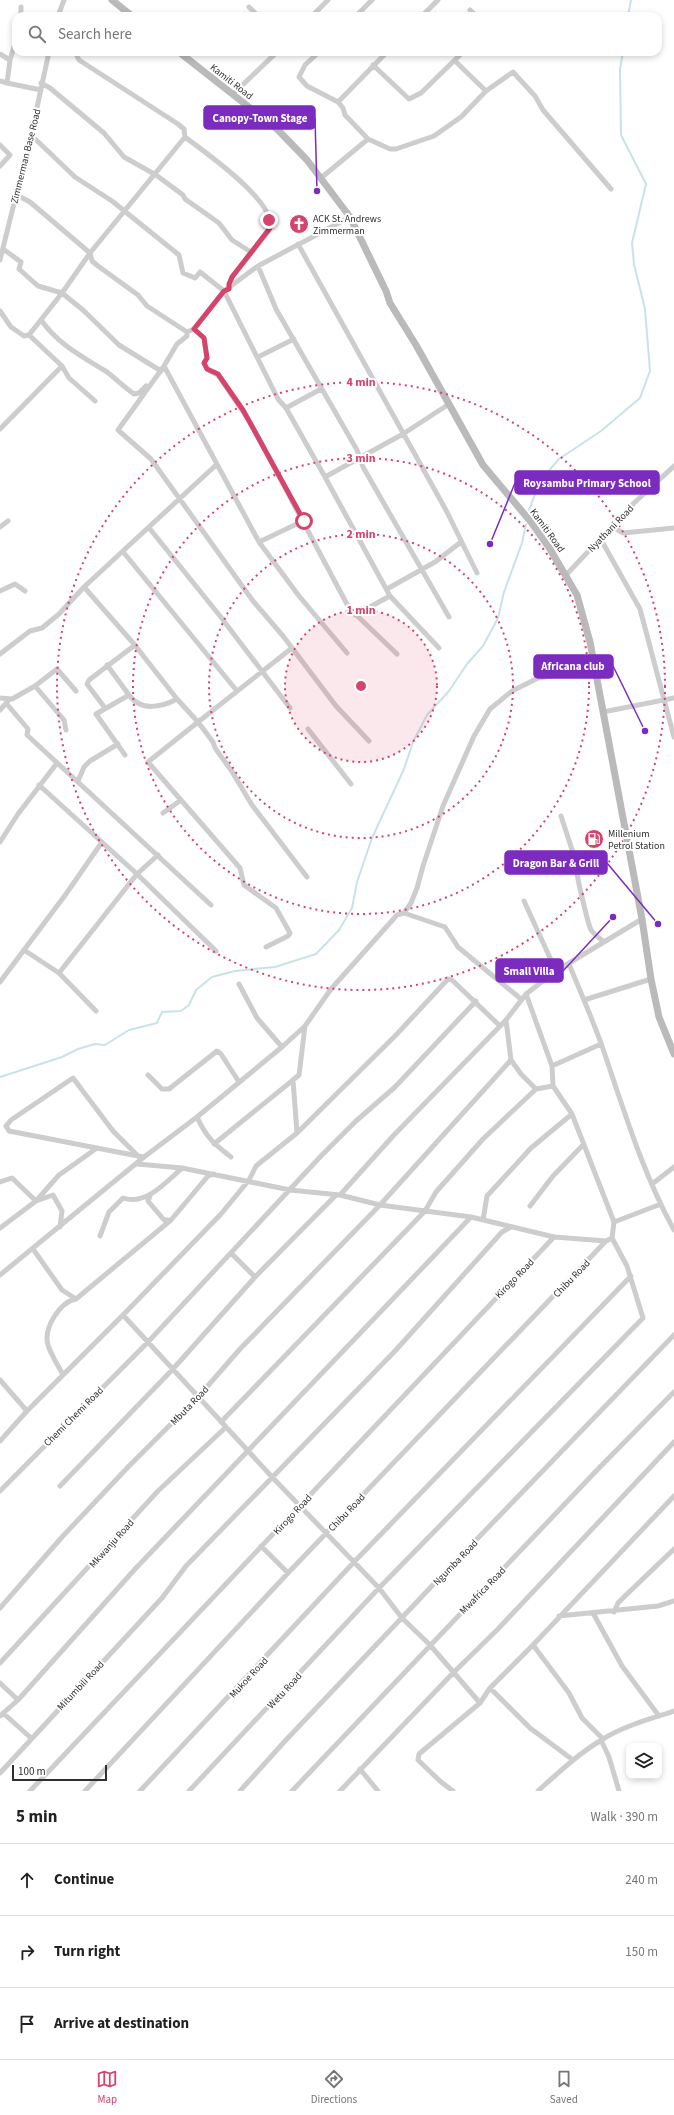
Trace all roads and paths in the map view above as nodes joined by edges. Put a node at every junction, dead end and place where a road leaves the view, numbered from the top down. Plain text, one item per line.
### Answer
1 (64, 0) edge
2 (112, 0) edge
3 (328, 0) edge
4 (372, 0) edge
5 (438, 0) edge
6 (21, 7) dead end
7 (249, 7) dead end
8 (20, 12) edge
9 (60, 12) edge
10 (127, 12) edge
11 (254, 12) edge
12 (316, 12) edge
13 (360, 12) edge
14 (426, 12) edge
15 (12, 53) edge
16 (0, 54) edge
17 (48, 56) edge
18 (77, 56) edge
19 (184, 56) edge
20 (273, 56) edge
21 (315, 56) edge
22 (383, 56) edge
23 (459, 56) edge
24 (10, 60) junction
25 (455, 61) junction
26 (373, 66) junction
27 (0, 81) edge
28 (41, 82) junction
29 (8, 83) junction
30 (41, 90) junction
31 (486, 92) junction
32 (233, 94) junction
33 (338, 102) junction
34 (31, 135) junction
35 (186, 137) junction
36 (368, 139) junction
37 (0, 145) edge
38 (0, 166) edge
39 (156, 175) junction
40 (321, 178) junction
41 (611, 189) dead end
42 (17, 195) junction
43 (125, 211) junction
44 (350, 217) junction
45 (298, 244) junction
46 (3, 249) junction
47 (251, 252) junction
48 (90, 253) junction
49 (0, 260) edge
50 (258, 266) junction
51 (227, 290) junction
52 (62, 294) junction
53 (0, 311) edge
54 (41, 320) junction
55 (194, 329) junction
56 (187, 332) junction
57 (29, 335) junction
58 (294, 339) junction
59 (258, 356) junction
60 (62, 366) junction
61 (162, 368) junction
62 (321, 389) junction
63 (95, 401) dead end
64 (449, 404) junction
65 (286, 408) junction
66 (0, 429) edge
67 (403, 434) junction
68 (360, 457) junction
69 (216, 465) junction
70 (674, 466) edge
71 (325, 477) junction
72 (180, 499) junction
73 (8, 521) dead end
74 (304, 521) junction
75 (611, 526) junction
76 (0, 527) edge
77 (150, 528) junction
78 (674, 528) edge
79 (600, 538) junction
80 (259, 542) junction
81 (461, 542) junction
82 (124, 552) junction
83 (421, 570) junction
84 (477, 573) dead end
85 (566, 575) junction
86 (84, 587) junction
87 (387, 589) junction
88 (0, 591) edge
89 (25, 591) dead end
90 (390, 596) junction
91 (355, 615) junction
92 (449, 617) dead end
93 (136, 646) junction
94 (292, 648) junction
95 (439, 648) dead end
96 (347, 653) dead end
97 (0, 654) edge
98 (397, 654) dead end
99 (593, 656) junction
100 (107, 665) junction
101 (262, 671) junction
102 (35, 686) junction
103 (76, 691) dead end
104 (237, 691) junction
105 (129, 695) junction
106 (0, 698) edge
107 (674, 698) edge
108 (177, 699) junction
109 (664, 700) junction
110 (7, 702) junction
111 (106, 708) junction
112 (290, 708) dead end
113 (0, 710) edge
114 (602, 712) junction
115 (198, 722) junction
116 (308, 729) dead end
117 (66, 730) dead end
118 (674, 737) edge
119 (368, 742) dead end
120 (118, 744) junction
121 (125, 755) dead end
122 (57, 763) junction
123 (78, 781) junction
124 (351, 784) dead end
125 (39, 785) junction
126 (181, 800) junction
127 (163, 813) dead end
128 (561, 816) dead end
129 (0, 842) edge
130 (102, 842) junction
131 (158, 855) junction
132 (137, 874) junction
133 (307, 877) dead end
134 (524, 902) dead end
135 (210, 905) dead end
136 (404, 913) junction
137 (642, 919) junction
138 (603, 941) junction
139 (266, 947) dead end
140 (24, 950) junction
141 (216, 951) dead end
142 (569, 964) junction
143 (556, 972) junction
144 (59, 973) junction
145 (651, 979) junction
146 (0, 982) edge
147 (240, 984) dead end
148 (526, 994) junction
149 (521, 999) junction
150 (584, 1000) junction
151 (476, 1001) junction
152 (96, 1011) dead end
153 (506, 1020) junction
154 (305, 1026) junction
155 (500, 1026) junction
156 (601, 1044) junction
157 (282, 1047) junction
158 (674, 1054) edge
159 (511, 1060) junction
160 (552, 1066) junction
161 (148, 1075) dead end
162 (293, 1080) junction
163 (239, 1082) junction
164 (553, 1086) junction
165 (536, 1090) junction
166 (572, 1114) junction
167 (197, 1117) junction
168 (297, 1133) junction
169 (214, 1144) junction
170 (583, 1145) junction
171 (97, 1148) junction
172 (141, 1157) junction
173 (231, 1157) dead end
174 (137, 1164) junction
175 (674, 1167) edge
176 (182, 1168) junction
177 (216, 1173) junction
178 (249, 1180) junction
179 (0, 1182) edge
180 (652, 1184) junction
181 (290, 1190) junction
182 (338, 1195) junction
183 (150, 1196) junction
184 (36, 1201) junction
185 (380, 1204) junction
186 (661, 1204) junction
187 (530, 1206) dead end
188 (425, 1211) junction
189 (471, 1217) junction
190 (171, 1220) junction
191 (483, 1220) junction
192 (614, 1222) junction
193 (60, 1227) junction
194 (511, 1227) junction
195 (0, 1228) edge
196 (674, 1230) edge
197 (100, 1236) dead end
198 (554, 1237) junction
199 (612, 1238) junction
200 (606, 1241) junction
201 (33, 1249) junction
202 (232, 1254) junction
203 (0, 1275) edge
204 (631, 1276) junction
205 (255, 1277) junction
206 (76, 1299) junction
207 (123, 1315) junction
208 (674, 1335) edge
209 (148, 1342) junction
210 (173, 1369) junction
211 (63, 1375) junction
212 (0, 1380) edge
213 (674, 1392) edge
214 (198, 1397) junction
215 (27, 1412) junction
216 (221, 1422) junction
217 (226, 1426) junction
218 (0, 1441) edge
219 (674, 1442) edge
220 (247, 1451) junction
221 (272, 1478) junction
222 (60, 1486) dead end
223 (0, 1491) edge
224 (674, 1496) edge
225 (299, 1505) junction
226 (325, 1533) junction
227 (261, 1546) junction
228 (674, 1549) edge
229 (354, 1562) junction
230 (288, 1573) junction
231 (379, 1588) junction
232 (674, 1601) edge
233 (0, 1608) edge
234 (614, 1612) junction
235 (593, 1613) junction
236 (559, 1616) junction
237 (402, 1618) junction
238 (430, 1645) junction
239 (533, 1646) junction
240 (0, 1663) edge
241 (453, 1673) junction
242 (0, 1683) edge
243 (490, 1688) junction
244 (18, 1700) junction
245 (480, 1703) junction
246 (674, 1711) edge
247 (2, 1714) edge
248 (659, 1716) junction
249 (31, 1738) junction
250 (602, 1740) junction
251 (573, 1760) junction
252 (360, 1769) junction
253 (0, 1773) edge
254 (30, 1791) edge
255 (85, 1791) edge
256 (140, 1791) edge
257 (189, 1791) edge
258 (240, 1791) edge
259 (292, 1791) edge
260 (340, 1791) edge
261 (378, 1791) edge
262 (453, 1791) edge
263 (538, 1791) edge
264 (619, 1791) edge

1 - 9 street
2 - 10 main road
3 - 12 street
4 - 13 street
5 - 14 street
6 - 8 street
7 - 11 street
15 - 24 street
16 - 24 street
17 - 28 street, Zimmerman Base Road
18 - 35 street
19 - 32 main road, Kamiti Road
20 - 32 street
21 - 33 street
22 - 26 street
23 - 25 street
24 - 29 street
25 - 26 street
25 - 31 street
26 - 33 street
27 - 29 street
28 - 30 street, Zimmerman Base Road
28 - 39 street
29 - 30 street
30 - 34 street, Zimmerman Base Road
31 - 36 street
31 - 41 street
32 - 40 main road, Kamiti Road
33 - 36 street
34 - 42 street, Zimmerman Base Road
34 - 43 street
35 - 39 street
35 - 47 street
36 - 40 street
37 - 38 street
39 - 43 street
39 - 47 street
40 - 44 main road, Kamiti Road
42 - 46 street, Zimmerman Base Road
42 - 48 street
43 - 48 street
43 - 51 street
44 - 45 street
44 - 64 main road, Kamiti Road
45 - 50 street
45 - 67 street
46 - 49 street, Zimmerman Base Road
46 - 52 street
47 - 51 street
48 - 52 street
48 - 56 street
50 - 51 street
50 - 58 street
51 - 55 street
51 - 59 street
52 - 54 street
52 - 61 street
53 - 57 street
54 - 57 street
54 - 61 street
55 - 56 street
55 - 74 street
56 - 61 street
57 - 60 street
58 - 59 street
58 - 62 street
59 - 65 street
60 - 63 street
60 - 66 street
61 - 69 street
61 - 72 street
62 - 65 street
62 - 68 street
64 - 67 street
64 - 85 main road, Kamiti Road
65 - 71 street
67 - 68 street
67 - 81 street
68 - 71 street
68 - 83 street
69 - 72 street
69 - 80 street
70 - 75 street, Nyathani Road
71 - 87 street
72 - 77 street
72 - 94 street
73 - 76 street
74 - 80 street
74 - 91 street
75 - 78 street
75 - 79 street, Nyathani Road
77 - 82 street
77 - 101 street
79 - 85 street, Nyathani Road
79 - 109 street
80 - 96 street
81 - 83 street
81 - 84 street
82 - 86 street
82 - 104 street
83 - 87 street
83 - 92 street
85 - 99 main road, Kamiti Road
86 - 93 street
86 - 97 street
87 - 90 street
88 - 89 street
90 - 91 street
90 - 95 street
91 - 98 street
93 - 100 street
93 - 108 street
94 - 101 street
94 - 119 street
99 - 114 main road, Kamiti Road
99 - 136 street
100 - 105 street
100 - 111 street
101 - 104 street
101 - 112 street
102 - 103 street
102 - 110 street
102 - 117 street
104 - 115 street
105 - 108 street
105 - 111 street
106 - 110 street
107 - 109 street
108 - 115 street
109 - 114 street
109 - 118 street
110 - 113 street
110 - 122 street
111 - 120 street
114 - 137 main road, Kamiti Road
115 - 126 street
115 - 133 street
116 - 124 street
120 - 121 street
120 - 123 street
122 - 123 street
122 - 125 street
123 - 131 street
125 - 129 street
125 - 130 street
126 - 127 street
126 - 139 street
128 - 138 street
130 - 132 street
130 - 140 street
131 - 132 street
131 - 135 street
132 - 141 street
132 - 144 street
134 - 143 street
136 - 149 street
136 - 154 street
137 - 138 street
137 - 145 main road, Kamiti Road
138 - 142 street
140 - 144 street
140 - 146 street
142 - 143 street
142 - 150 street
143 - 148 street
144 - 152 street
145 - 150 street
145 - 158 main road, Kamiti Road
147 - 157 street
148 - 149 street
148 - 160 street
149 - 153 street
150 - 156 street
151 - 155 street
151 - 168 street
151 - 181 street, Chemi Chemi Road
153 - 155 street
153 - 159 street
154 - 157 street
154 - 162 street
155 - 182 street
156 - 160 street
156 - 180 street
157 - 163 street
159 - 165 street
159 - 185 street, Mbuta Road
160 - 164 street
161 - 163 street
162 - 168 street
162 - 169 street
163 - 167 street
164 - 165 street
164 - 166 street
165 - 188 street
166 - 170 street
166 - 191 street
167 - 169 street
167 - 172 street
168 - 178 street
169 - 173 street
170 - 187 street
170 - 192 street
171 - 172 street
171 - 172 street
171 - 184 street
172 - 174 street
174 - 176 street
174 - 193 street
175 - 180 street
176 - 177 street
176 - 183 street
177 - 178 street
177 - 190 street
178 - 181 street
178 - 207 street
179 - 184 street
180 - 186 street
181 - 182 street
181 - 202 street, Chemi Chemi Road
182 - 185 street
182 - 205 street
183 - 190 street
183 - 197 street
184 - 193 street
184 - 195 street
185 - 188 street
185 - 214 street, Mbuta Road
186 - 192 street
186 - 196 street
188 - 189 street
188 - 216 street
189 - 191 street
189 - 220 street
190 - 206 street
191 - 194 street
192 - 199 street
193 - 201 street
194 - 198 street
194 - 221 street, Mitumbili Road
198 - 200 street
198 - 225 street, Kirogo Road
199 - 200 street, Chibu Road
199 - 204 street
200 - 226 street, Chibu Road
201 - 203 street
201 - 206 street
202 - 205 street
202 - 209 street, Chemi Chemi Road
204 - 229 street, Mukoe Road
204 - 231 street, Wetu Road
205 - 210 street
206 - 211 street
207 - 209 street
207 - 211 street
208 - 237 street, Ngumba Road
209 - 210 street
209 - 223 street, Chemi Chemi Road
210 - 214 street
210 - 222 street
211 - 215 street
212 - 215 street
213 - 238 street, Mwafrica Road
214 - 216 street
214 - 233 street, Mbuta Road
215 - 218 street
216 - 217 street
217 - 220 street
217 - 240 street, Mkwanju Road
219 - 241 street
220 - 221 street
220 - 244 street
221 - 225 street
221 - 249 street, Mitumbili Road
224 - 236 street
225 - 226 street
225 - 227 street, Kirogo Road
226 - 229 street
226 - 230 street, Chibu Road
227 - 230 street
227 - 254 street, Kirogo Road
228 - 234 street
229 - 231 street
229 - 256 street, Mukoe Road
230 - 255 street, Chibu Road
231 - 237 street
231 - 257 street, Wetu Road
232 - 234 street
234 - 235 street
235 - 236 street
235 - 248 street
236 - 239 street
237 - 238 street
237 - 258 street, Ngumba Road
238 - 241 street
238 - 259 street, Mwafrica Road
239 - 243 street
239 - 250 street
241 - 245 street
241 - 252 street
242 - 244 street
243 - 245 street
243 - 251 street
244 - 247 street
245 - 262 street
246 - 248 street
247 - 249 street
248 - 250 street
249 - 253 street, Mitumbili Road
250 - 251 street
250 - 264 street
251 - 263 street
252 - 260 street
252 - 261 street

